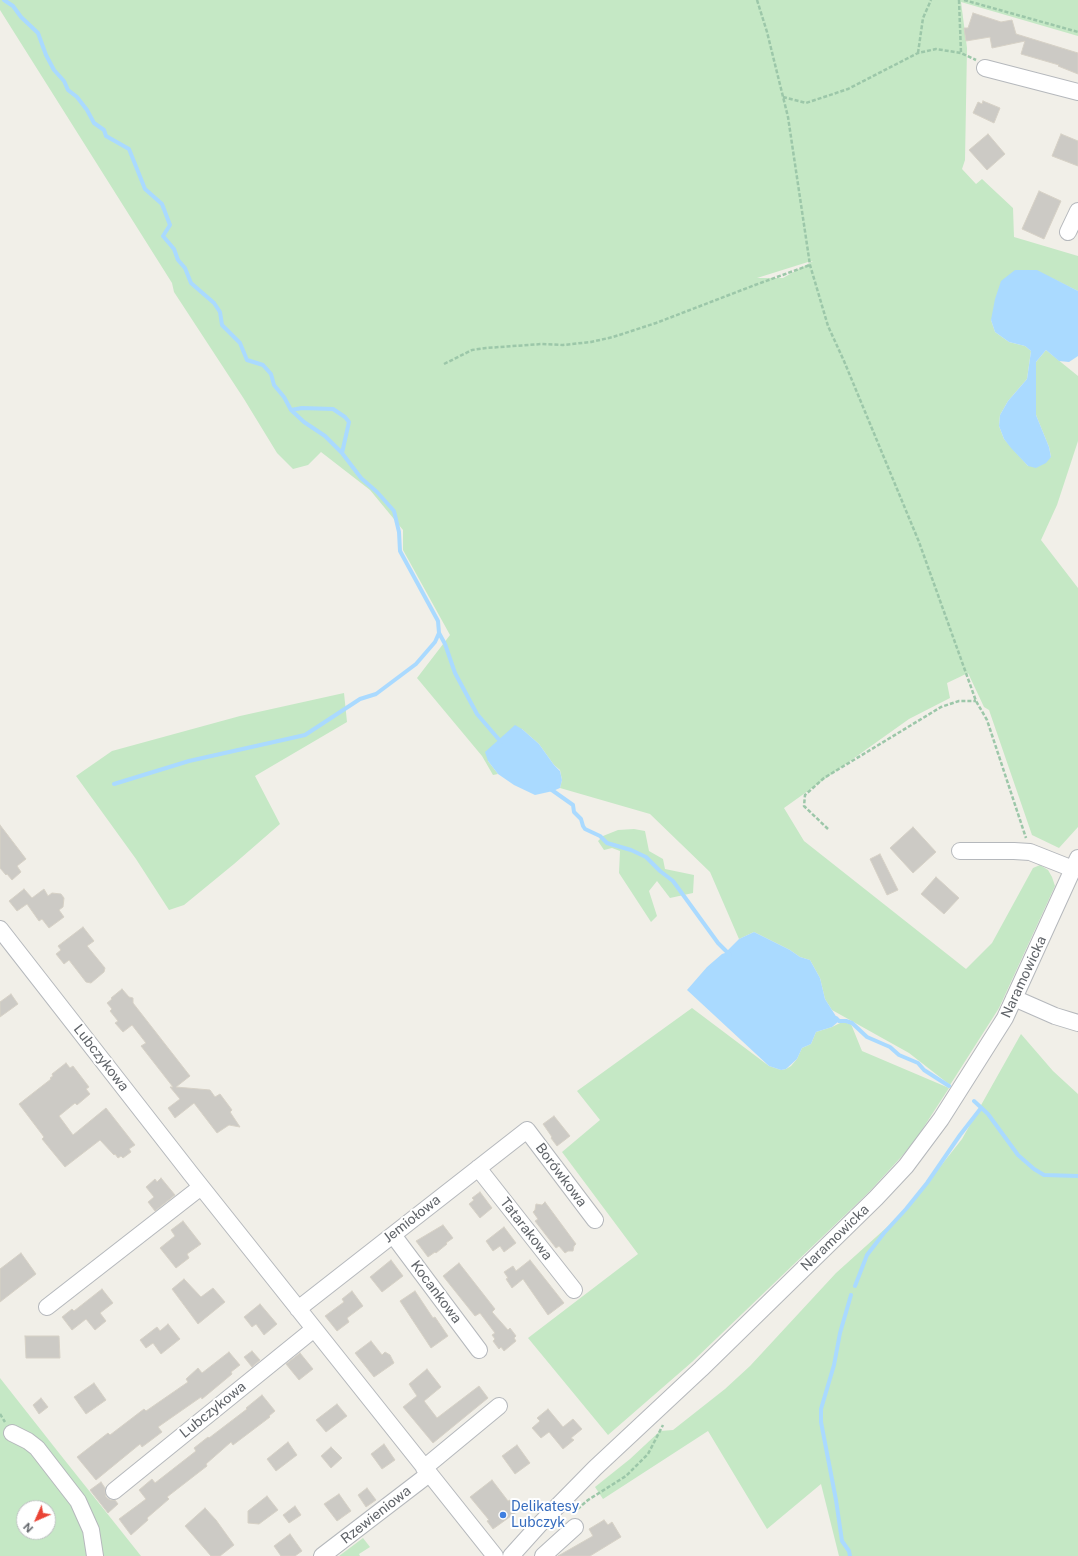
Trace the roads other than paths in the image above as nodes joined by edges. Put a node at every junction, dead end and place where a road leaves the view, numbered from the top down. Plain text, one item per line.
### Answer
1 (986, 68) road end
2 (1078, 92) edge
3 (1078, 211) edge
4 (1068, 232) dead end
5 (960, 851) dead end
6 (1075, 864) edge
7 (0, 929) edge
8 (1014, 998) junction
9 (1078, 1023) edge
10 (527, 1130) joint
11 (478, 1168) junction
12 (201, 1187) junction
13 (595, 1220) dead end
14 (393, 1235) junction
15 (574, 1290) dead end
16 (47, 1307) dead end
17 (298, 1309) junction
18 (314, 1329) junction
19 (479, 1350) dead end
20 (499, 1406) dead end
21 (12, 1433) dead end
22 (427, 1471) junction
23 (114, 1491) dead end
24 (573, 1521) road end
25 (95, 1556) edge
26 (322, 1556) edge
27 (496, 1556) edge
28 (511, 1556) edge
29 (543, 1556) edge

1 - 2 street
3 - 4 street
5 - 6 street
6 - 8 street, Naramowicka
7 - 12 street, Lubczykowa
8 - 9 street
8 - 28 street, Naramowicka
10 - 11 street, Jemiołowa
10 - 13 street, Borówkowa
11 - 14 street, Jemiołowa
11 - 15 street, Tatarakowa
12 - 16 street
12 - 17 street, Lubczykowa
14 - 17 street, Jemiołowa
14 - 19 street, Kocankowa
17 - 18 street, Lubczykowa
18 - 22 street, Lubczykowa
18 - 23 street, Lubczykowa
20 - 22 street
21 - 25 street
22 - 26 street, Rzewieniowa
22 - 27 street, Lubczykowa
24 - 29 street

